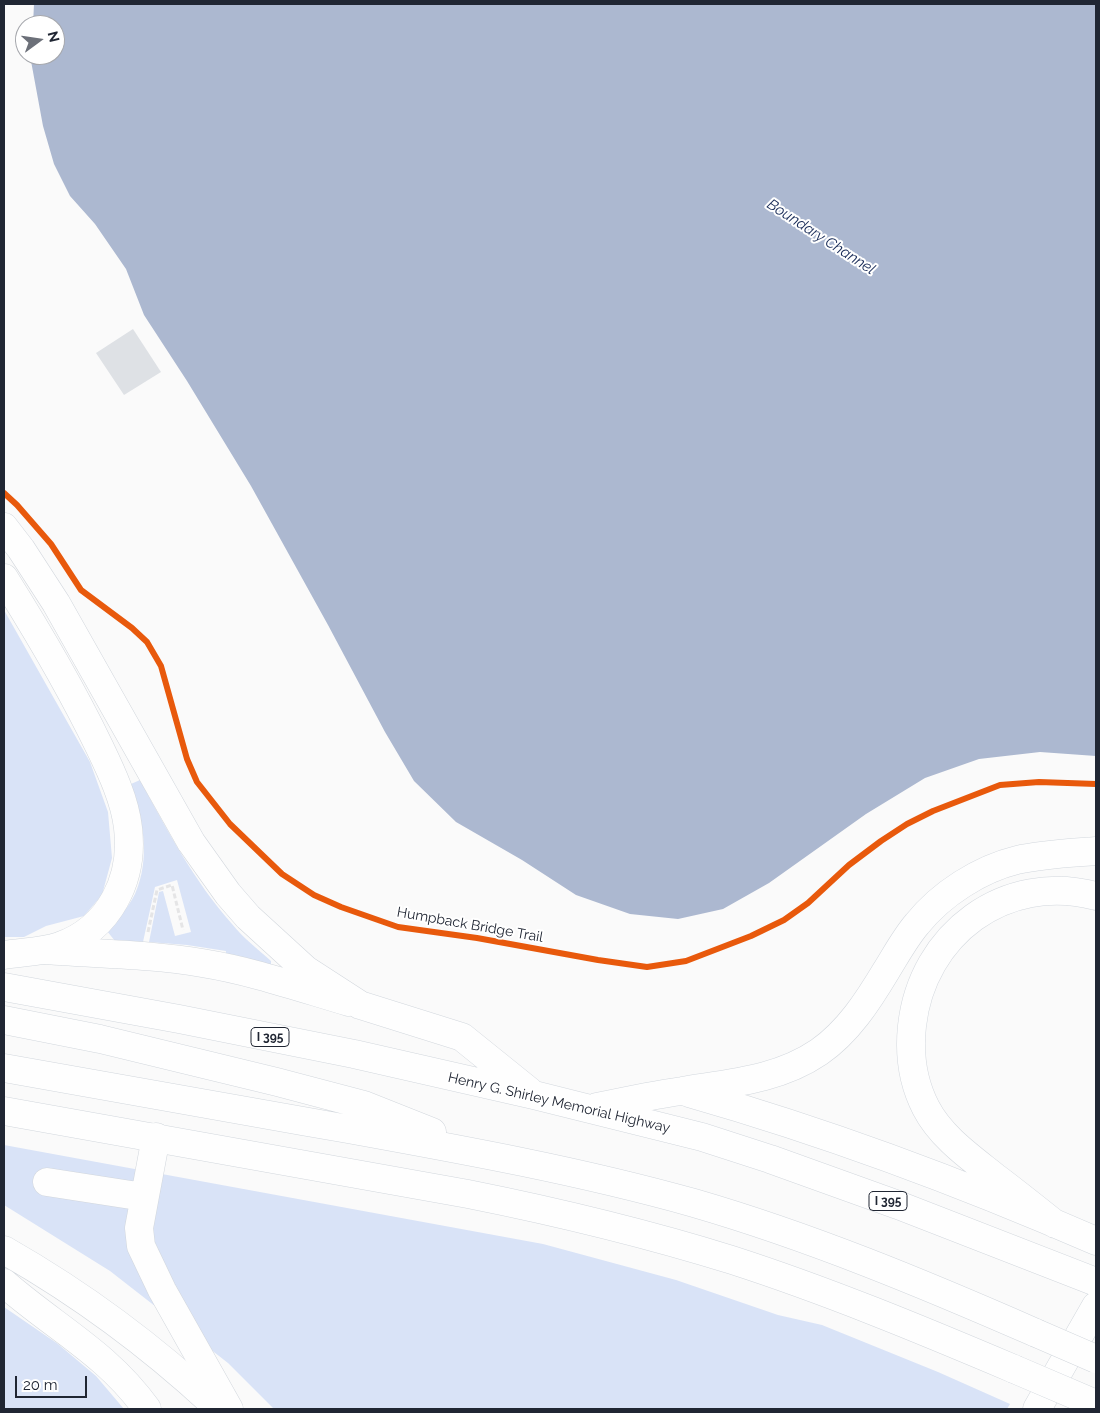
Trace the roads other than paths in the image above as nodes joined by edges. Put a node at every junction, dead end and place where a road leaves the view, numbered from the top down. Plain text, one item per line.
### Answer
1 (4, 527) edge
2 (4, 578) edge
3 (1096, 851) edge
4 (1096, 896) edge
5 (46, 950) junction
6 (4, 955) edge
7 (4, 987) edge
8 (360, 1005) junction
9 (4, 1020) edge
10 (4, 1068) edge
11 (680, 1091) junction
12 (534, 1095) junction
13 (589, 1108) junction
14 (4, 1111) edge
15 (156, 1138) junction
16 (487, 1154) junction
17 (48, 1182) dead end
18 (144, 1197) junction
19 (1055, 1224) junction
20 (1093, 1240) edge
21 (4, 1250) edge
22 (1096, 1282) edge
23 (4, 1284) edge
24 (1096, 1306) edge
25 (1096, 1359) edge
26 (1096, 1404) edge
27 (147, 1409) edge
28 (219, 1409) edge
29 (229, 1409) edge
30 (1037, 1409) edge

1 - 8 main road
2 - 5 main road
3 - 11 main road
4 - 19 main road
5 - 6 main road
5 - 8 main road
7 - 12 main road, Henry G. Shirley Memorial Highway / I 395
8 - 12 main road
9 - 16 main road
10 - 16 main road
11 - 13 main road
11 - 19 main road
12 - 13 main road, Henry G. Shirley Memorial Highway / I 395
13 - 22 main road, Henry G. Shirley Memorial Highway / I 395
14 - 15 main road
15 - 18 main road
15 - 26 main road, bridge
16 - 25 main road, bridge
17 - 18 main road
18 - 29 main road
19 - 20 main road
21 - 28 main road
23 - 27 main road
24 - 30 main road

